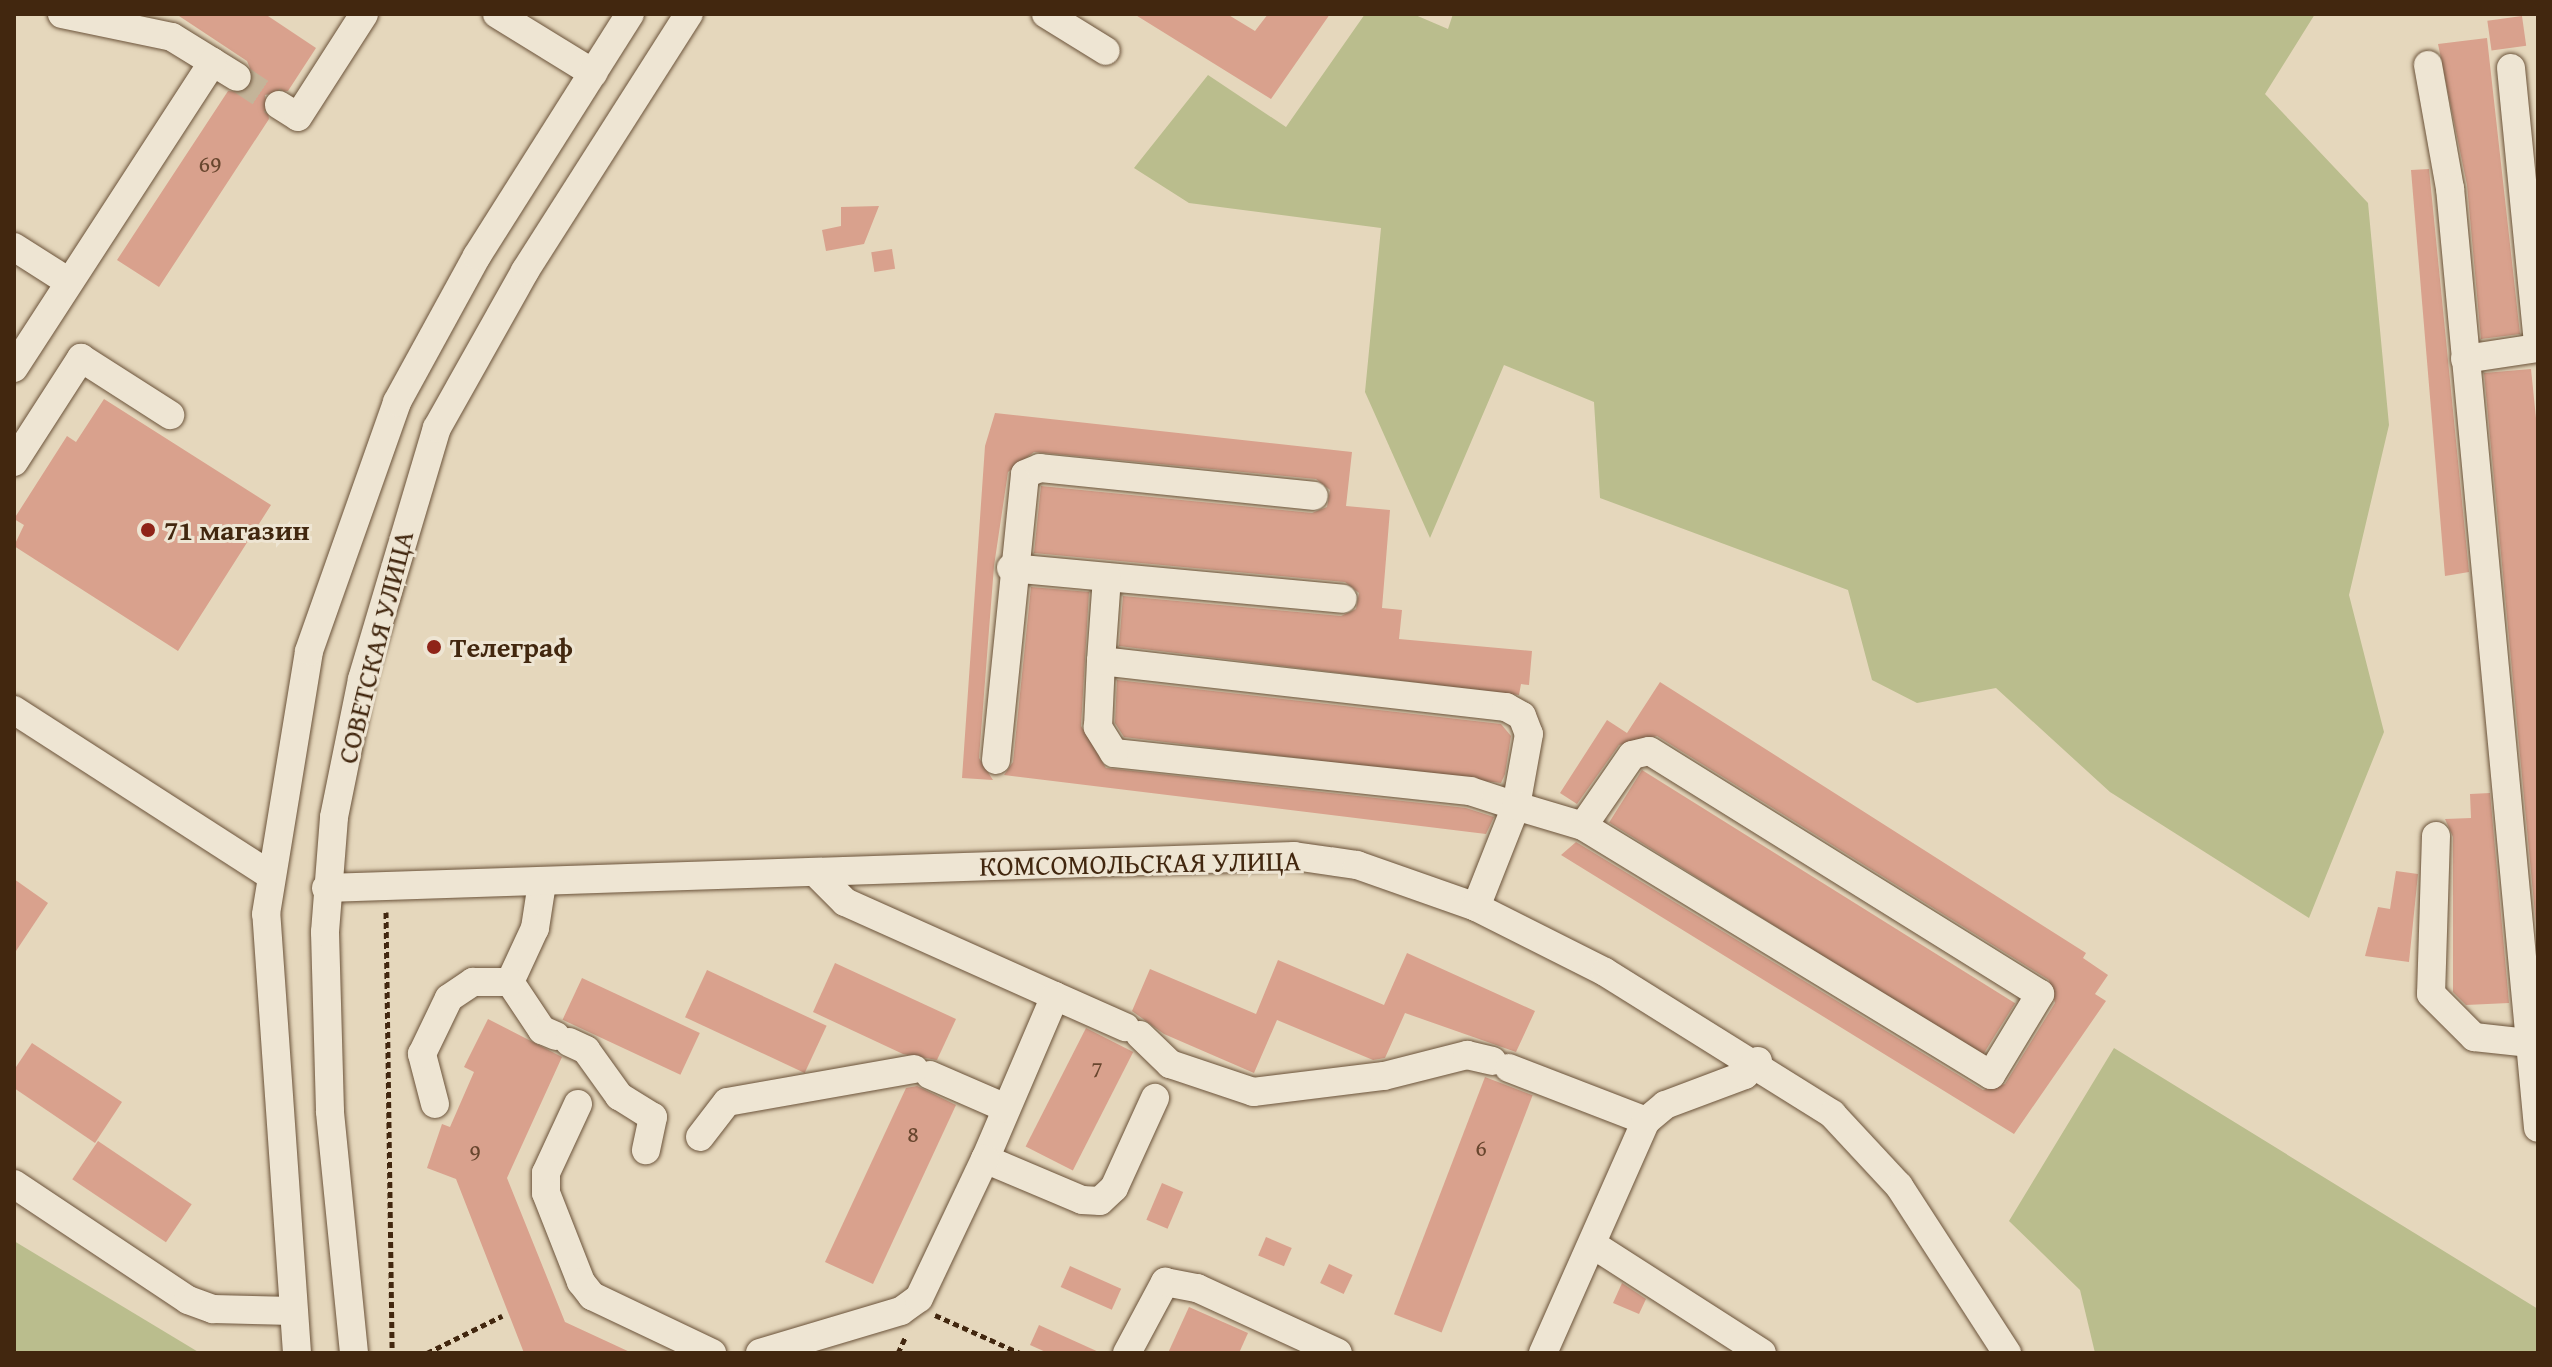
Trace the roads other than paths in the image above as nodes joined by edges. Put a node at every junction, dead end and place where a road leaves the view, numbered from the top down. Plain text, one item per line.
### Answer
1 (62, 14) edge
2 (364, 14) edge
3 (497, 14) edge
4 (630, 14) edge
5 (1046, 14) edge
6 (677, 19) edge
7 (1106, 51) dead end
8 (2428, 65) dead end
9 (2511, 68) dead end
10 (593, 73) junction
11 (279, 105) tunnel mouth
12 (14, 247) edge
13 (69, 282) junction
14 (2538, 345) edge
15 (2465, 359) junction
16 (14, 368) edge
17 (170, 415) dead end
18 (14, 462) edge
19 (1314, 496) dead end
20 (1011, 568) junction
21 (1107, 577) junction
22 (1343, 599) dead end
23 (1101, 661) junction
24 (14, 710) edge
25 (996, 760) dead end
26 (1516, 806) junction
27 (1583, 826) junction
28 (2436, 836) dead end
29 (267, 873) junction
30 (816, 873) junction
31 (542, 883) junction
32 (326, 888) junction
33 (1476, 907) junction
34 (510, 982) junction
35 (1055, 996) junction
36 (2528, 1043) junction
37 (1758, 1061) junction
38 (1155, 1098) dead end
39 (435, 1104) dead end
40 (578, 1104) dead end
41 (1006, 1108) junction
42 (1646, 1121) junction
43 (2538, 1128) edge
44 (700, 1137) dead end
45 (646, 1150) dead end
46 (985, 1159) junction
47 (14, 1184) edge
48 (1592, 1244) junction
49 (292, 1311) junction
50 (297, 1353) edge
51 (354, 1353) edge
52 (712, 1353) edge
53 (760, 1353) edge
54 (1127, 1353) edge
55 (1338, 1353) edge
56 (1543, 1353) edge
57 (1762, 1353) edge
58 (2007, 1353) edge

1 - 13 street
2 - 11 street
3 - 10 street
4 - 10 street, СОВЕТСКАЯ УЛИЦА
5 - 7 street
6 - 32 street, СОВЕТСКАЯ УЛИЦА
8 - 15 street
9 - 14 street
10 - 29 street, СОВЕТСКАЯ УЛИЦА
12 - 13 street
13 - 16 street
14 - 15 street
15 - 36 street
17 - 18 street
19 - 20 street
20 - 21 street
20 - 25 street
21 - 22 street
21 - 23 street
23 - 26 street
23 - 26 street
24 - 29 street
26 - 27 street
26 - 33 street
27 - 27 street
28 - 36 street
29 - 49 street, СОВЕТСКАЯ УЛИЦА
30 - 31 street, КОМСОМОЛЬСКАЯ УЛИЦА
30 - 33 street, КОМСОМОЛЬСКАЯ УЛИЦА
30 - 35 street
31 - 32 street, КОМСОМОЛЬСКАЯ УЛИЦА
31 - 34 street
32 - 51 street, СОВЕТСКАЯ УЛИЦА
33 - 37 street, КОМСОМОЛЬСКАЯ УЛИЦА
34 - 39 street
34 - 45 street
35 - 41 street
35 - 42 street
36 - 43 street
37 - 42 street
37 - 58 street, КОМСОМОЛЬСКАЯ УЛИЦА
38 - 46 street
40 - 52 street
41 - 44 street
41 - 46 street
42 - 48 street
46 - 53 street
47 - 49 street
48 - 56 street
48 - 57 street
49 - 50 street, СОВЕТСКАЯ УЛИЦА
54 - 55 street

